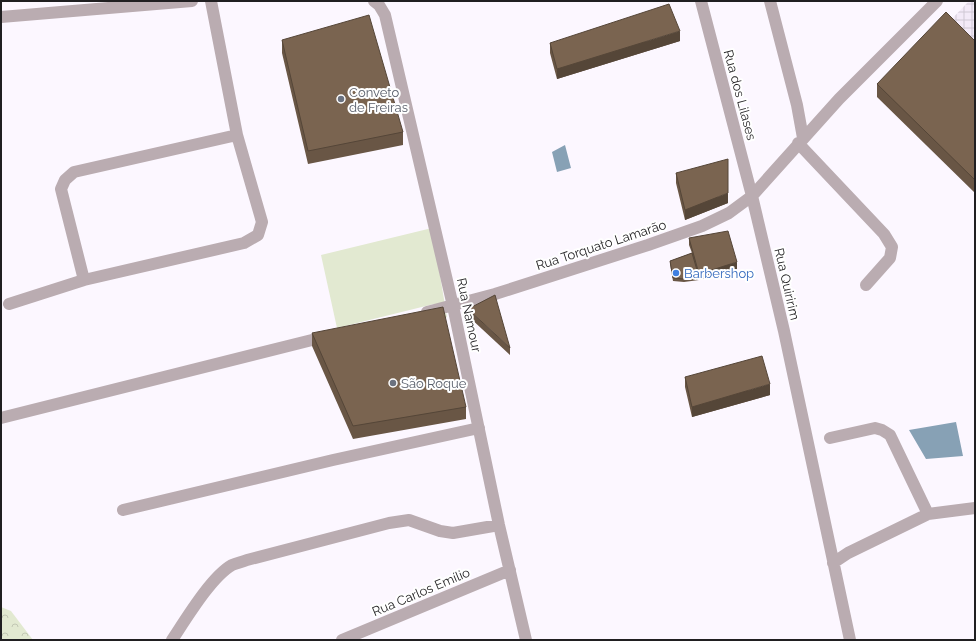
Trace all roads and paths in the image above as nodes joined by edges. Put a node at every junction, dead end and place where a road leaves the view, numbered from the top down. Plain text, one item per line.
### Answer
1 (192, 1) edge
2 (211, 1) edge
3 (374, 1) edge
4 (701, 1) edge
5 (770, 1) edge
6 (936, 1) edge
7 (1, 17) edge
8 (237, 135) junction
9 (800, 141) junction
10 (752, 196) junction
11 (84, 280) junction
12 (866, 285) dead end
13 (9, 304) dead end
14 (453, 306) junction
15 (418, 314) edge
16 (342, 332) edge
17 (1, 418) edge
18 (478, 428) junction
19 (830, 438) dead end
20 (975, 508) edge
21 (123, 510) dead end
22 (928, 514) junction
23 (499, 525) junction
24 (833, 563) junction
25 (510, 570) junction
26 (172, 640) edge
27 (342, 640) edge
28 (526, 640) edge
29 (850, 640) edge

1 - 7 street
2 - 8 street
3 - 14 street, Rua Namour
4 - 10 street, Rua dos Lilases
5 - 9 street
6 - 9 street
8 - 11 street
8 - 11 street
9 - 10 street
9 - 12 street
10 - 14 street, Rua Torquato Lamarão
10 - 24 street, Rua Quiririm
11 - 13 street
14 - 15 street, Rua Torquato Lamarão
14 - 18 street, Rua Namour
16 - 17 street
18 - 21 street
18 - 23 street, Rua Namour
19 - 22 street
20 - 22 street
22 - 24 street
23 - 25 street, Rua Namour
23 - 26 street
24 - 29 street, Rua Quiririm
25 - 27 street, Rua Carlos Emílio
25 - 28 street, Rua Namour

